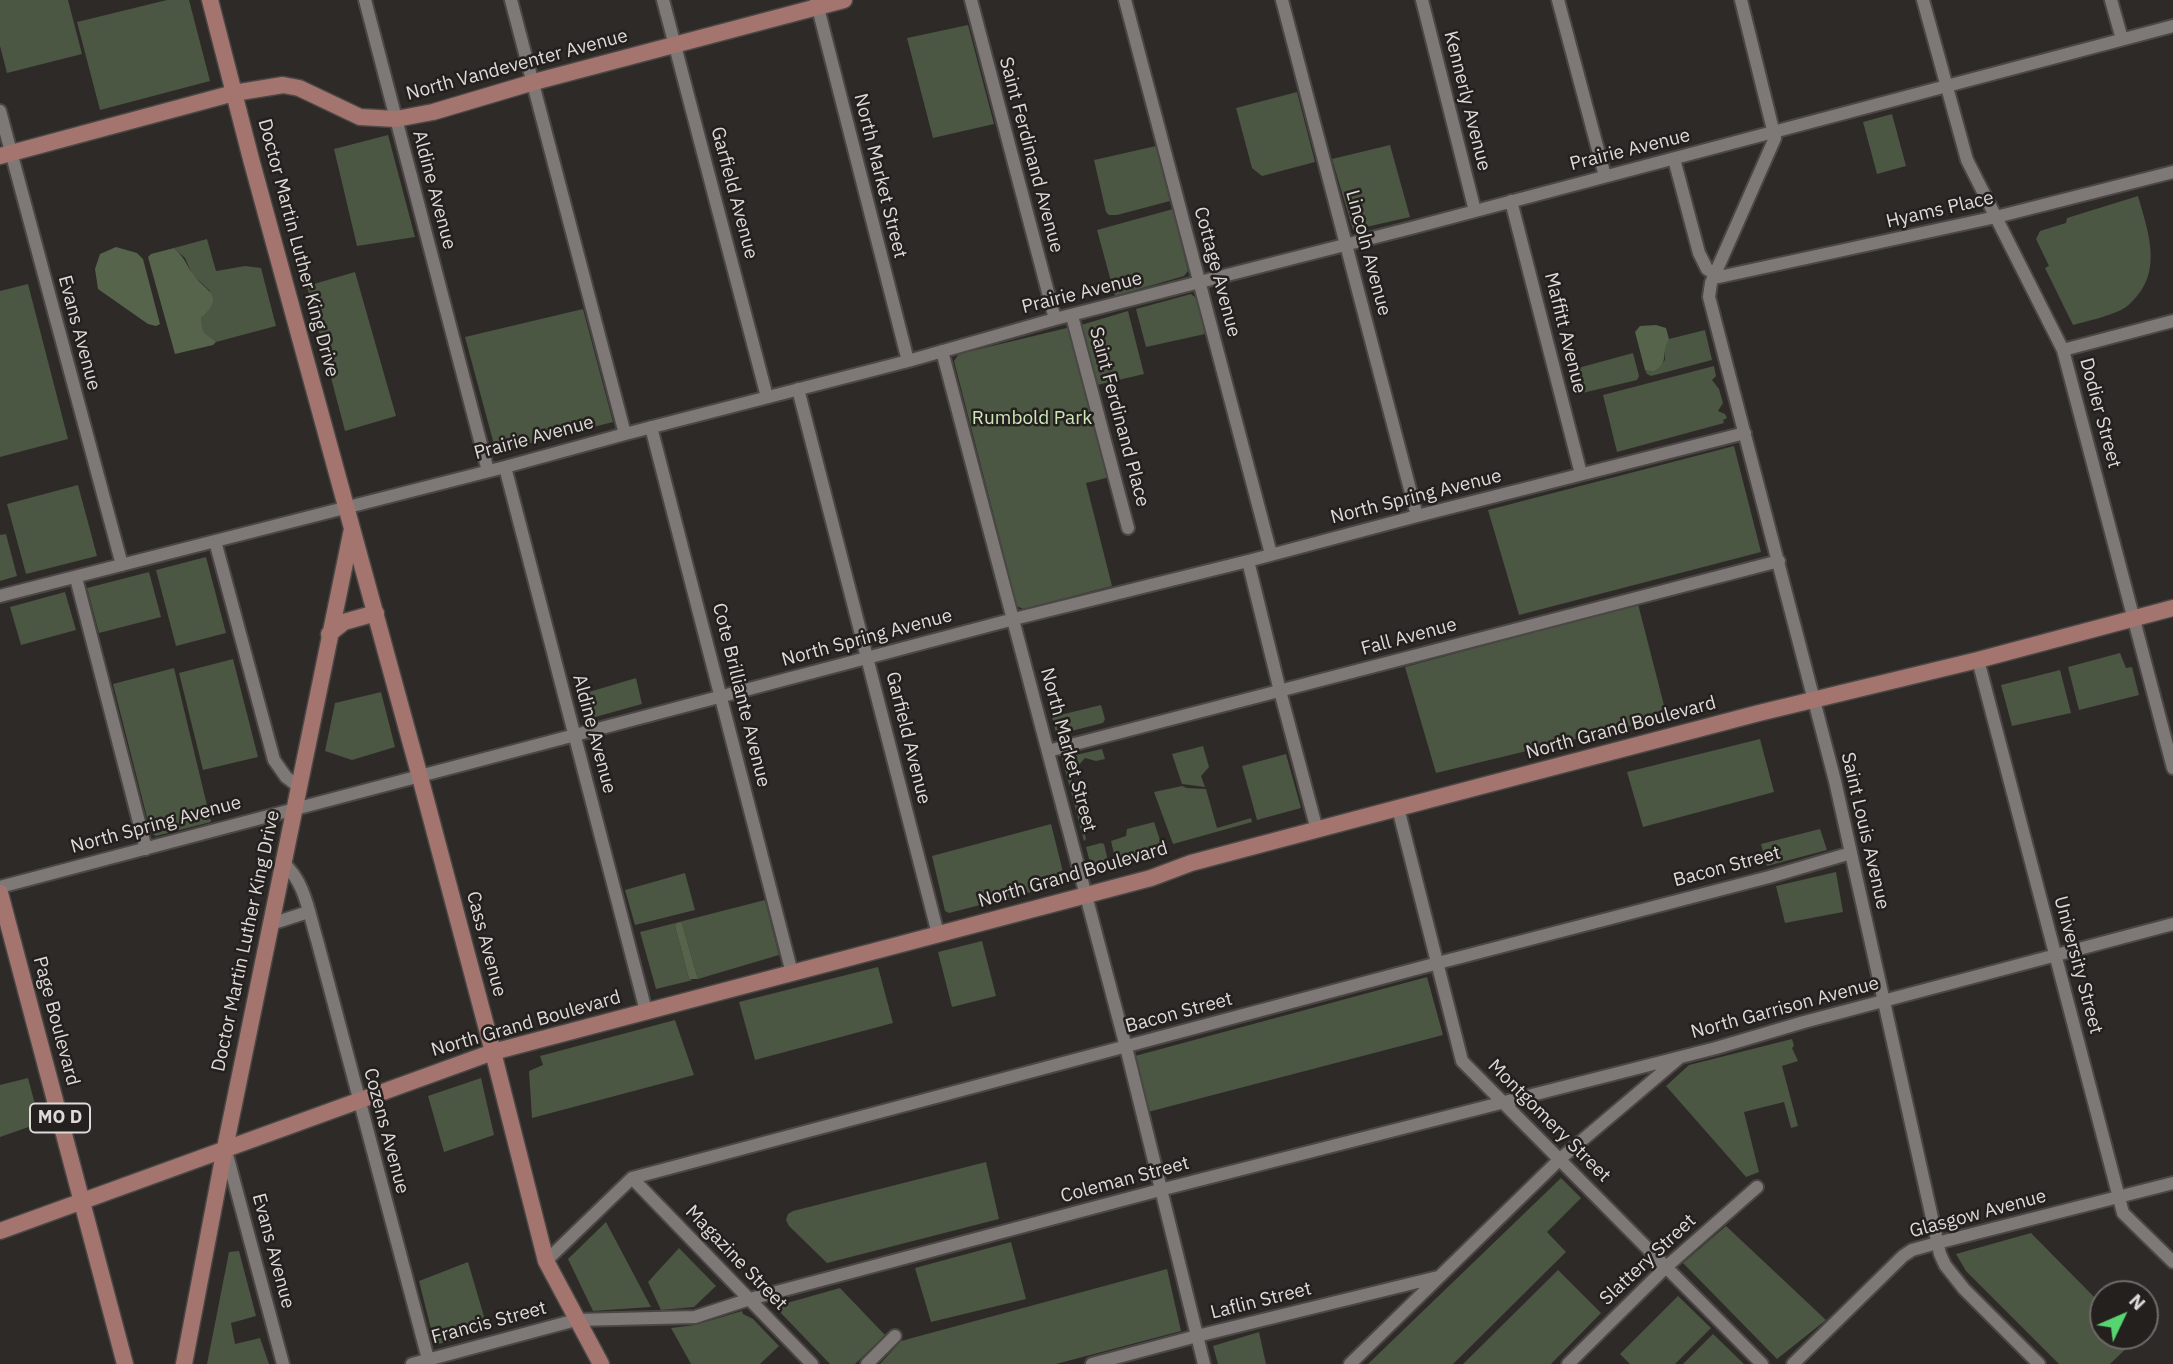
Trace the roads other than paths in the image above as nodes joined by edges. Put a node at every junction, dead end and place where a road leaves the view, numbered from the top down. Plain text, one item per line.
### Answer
1 (210, 0) edge
2 (365, 0) edge
3 (512, 0) edge
4 (663, 0) edge
5 (844, 0) edge
6 (971, 0) edge
7 (1125, 0) edge
8 (1282, 0) edge
9 (1422, 0) edge
10 (1559, 0) edge
11 (1741, 0) edge
12 (1923, 0) edge
13 (2111, 0) edge
14 (817, 4) edge
15 (2173, 26) edge
16 (2122, 39) junction
17 (675, 45) junction
18 (534, 82) junction
19 (1945, 85) junction
20 (234, 93) junction
21 (0, 111) edge
22 (396, 119) junction
23 (1775, 131) junction
24 (6, 155) edge
25 (1674, 159) junction
26 (2173, 172) edge
27 (1605, 176) junction
28 (1511, 201) junction
29 (1475, 211) junction
30 (1996, 217) junction
31 (1346, 244) junction
32 (1714, 275) junction
33 (1200, 283) junction
34 (1072, 316) junction
35 (1055, 319) junction
36 (2173, 321) edge
37 (2063, 350) junction
38 (942, 351) junction
39 (908, 361) junction
40 (798, 389) junction
41 (767, 397) junction
42 (651, 427) junction
43 (625, 433) junction
44 (1745, 433) junction
45 (505, 467) junction
46 (488, 471) junction
47 (1581, 474) junction
48 (346, 506) junction
49 (1417, 516) junction
50 (352, 526) junction
51 (1128, 528) dead end
52 (215, 541) junction
53 (1271, 554) junction
54 (1248, 561) junction
55 (1779, 561) junction
56 (122, 565) junction
57 (76, 578) junction
58 (0, 596) edge
59 (2173, 608) edge
60 (376, 613) junction
61 (1014, 619) junction
62 (2134, 619) junction
63 (329, 634) junction
64 (867, 657) junction
65 (1978, 660) junction
66 (1280, 691) junction
67 (722, 696) junction
68 (1815, 700) junction
69 (575, 735) junction
70 (1048, 751) junction
71 (2173, 768) edge
72 (420, 777) junction
73 (299, 787) junction
74 (1398, 808) junction
75 (295, 809) junction
76 (1317, 830) junction
77 (146, 849) junction
78 (1851, 853) junction
79 (283, 863) junction
80 (0, 887) edge
81 (0, 893) edge
82 (1086, 895) junction
83 (308, 912) junction
84 (271, 924) junction
85 (2173, 924) edge
86 (938, 934) junction
87 (2056, 955) junction
88 (1438, 963) junction
89 (792, 973) junction
90 (1884, 1002) junction
91 (646, 1011) junction
92 (1126, 1047) junction
93 (494, 1052) junction
94 (1681, 1057) junction
95 (358, 1100) junction
96 (1502, 1101) junction
97 (225, 1148) junction
98 (1560, 1159) junction
99 (632, 1178) junction
100 (2173, 1183) edge
101 (1757, 1187) dead end
102 (1160, 1190) junction
103 (2119, 1197) junction
104 (81, 1201) junction
105 (0, 1231) edge
106 (1937, 1243) junction
107 (546, 1261) junction
108 (2173, 1262) edge
109 (1665, 1268) junction
110 (1439, 1277) junction
111 (750, 1299) junction
112 (576, 1320) junction
113 (895, 1336) dead end
114 (1197, 1336) junction
115 (2028, 1353) junction
116 (428, 1359) junction
117 (125, 1364) edge
118 (184, 1364) edge
119 (283, 1364) edge
120 (412, 1364) edge
121 (601, 1364) edge
122 (811, 1364) edge
123 (867, 1364) edge
124 (1092, 1364) edge
125 (1204, 1364) edge
126 (1350, 1364) edge
127 (1568, 1364) edge
128 (1762, 1364) edge
129 (1793, 1364) edge
130 (2017, 1364) edge
131 (2039, 1364) edge

1 - 20 main road, Doctor Martin Luther King Drive
2 - 22 street, Aldine Avenue
3 - 18 street
4 - 17 street, Garfield Avenue
5 - 14 main road, North Vandeventer Avenue
6 - 35 street, Saint Ferdinand Avenue
7 - 33 street, Cottage Avenue
8 - 31 street, Lincoln Avenue
9 - 29 street, Kennerly Avenue
10 - 27 street
11 - 23 street
12 - 19 street, Dodier Street
13 - 16 street
14 - 17 main road, North Vandeventer Avenue
14 - 39 street, North Market Street
15 - 16 street, Prairie Avenue
16 - 19 street, Prairie Avenue
17 - 18 main road, North Vandeventer Avenue
17 - 41 street, Garfield Avenue
18 - 22 main road, North Vandeventer Avenue
18 - 43 street
19 - 23 street, Prairie Avenue
19 - 30 street, Dodier Street
20 - 22 main road, North Vandeventer Avenue
20 - 24 main road, North Vandeventer Avenue
20 - 48 main road, Doctor Martin Luther King Drive
21 - 24 street, Evans Avenue
22 - 46 street, Aldine Avenue
23 - 25 street, Prairie Avenue
23 - 32 street, Saint Louis Avenue
24 - 56 street, Evans Avenue
25 - 27 street, Prairie Avenue
25 - 32 street
26 - 30 street, Hyams Place
27 - 28 street, Prairie Avenue
28 - 29 street, Prairie Avenue
28 - 47 street, Maffitt Avenue
29 - 31 street, Prairie Avenue
30 - 32 street, Hyams Place
30 - 37 street, Dodier Street
31 - 33 street, Prairie Avenue
31 - 49 street, Lincoln Avenue
32 - 44 street, Saint Louis Avenue
33 - 34 street, Prairie Avenue
33 - 53 street, Cottage Avenue
34 - 35 street, Prairie Avenue
34 - 51 street, Saint Ferdinand Place
35 - 38 street, Prairie Avenue
36 - 37 street
37 - 62 street, Dodier Street
38 - 39 street, Prairie Avenue
38 - 61 street, North Market Street
39 - 40 street, Prairie Avenue
40 - 41 street, Prairie Avenue
40 - 64 street, Garfield Avenue
41 - 42 street, Prairie Avenue
42 - 43 street, Prairie Avenue
42 - 67 street, Cote Brilliante Avenue
43 - 45 street, Prairie Avenue
44 - 47 street, North Spring Avenue
44 - 55 street, Saint Louis Avenue
45 - 46 street, Prairie Avenue
45 - 69 street, Aldine Avenue
46 - 48 street, Prairie Avenue
47 - 49 street, North Spring Avenue
48 - 50 main road, Doctor Martin Luther King Drive
48 - 52 street, Prairie Avenue
49 - 53 street, North Spring Avenue
50 - 60 main road, Cass Avenue
50 - 63 main road, Doctor Martin Luther King Drive
52 - 56 street, Prairie Avenue
52 - 73 street
53 - 54 street, North Spring Avenue
54 - 61 street, North Spring Avenue
54 - 66 street
55 - 66 street, Fall Avenue
55 - 68 street, Saint Louis Avenue
56 - 57 street, Prairie Avenue
57 - 58 street, Prairie Avenue
57 - 77 street
59 - 62 main road, North Grand Boulevard
60 - 63 main road
60 - 72 main road, Cass Avenue
61 - 64 street, North Spring Avenue
61 - 70 street, North Market Street
62 - 65 main road, North Grand Boulevard
62 - 71 street, Dodier Street
63 - 73 main road, Doctor Martin Luther King Drive
64 - 67 street, North Spring Avenue
64 - 86 street, Garfield Avenue
65 - 68 main road, North Grand Boulevard
65 - 87 street, University Street
66 - 70 street, Fall Avenue
66 - 76 street
67 - 69 street, North Spring Avenue
67 - 89 street, Cote Brilliante Avenue
68 - 74 main road, North Grand Boulevard
68 - 78 street, Saint Louis Avenue
69 - 72 street, North Spring Avenue
69 - 91 street, Aldine Avenue
70 - 82 street, North Market Street
72 - 75 street, North Spring Avenue
72 - 93 main road, Cass Avenue
73 - 75 main road, Doctor Martin Luther King Drive
74 - 76 main road, North Grand Boulevard
74 - 88 street, Montgomery Street
75 - 77 street, North Spring Avenue
75 - 79 main road, Doctor Martin Luther King Drive
76 - 82 main road, North Grand Boulevard
77 - 80 street, North Spring Avenue
78 - 88 street, Bacon Street
78 - 90 street, Saint Louis Avenue
79 - 83 street, Cozens Avenue
79 - 84 main road, Doctor Martin Luther King Drive
81 - 104 main road, Page Boulevard / MO D
82 - 86 main road, North Grand Boulevard
82 - 92 street, North Market Street
83 - 84 street
83 - 95 street, Cozens Avenue
84 - 97 main road, Doctor Martin Luther King Drive
85 - 87 street, North Garrison Avenue
86 - 89 main road, North Grand Boulevard
87 - 90 street, North Garrison Avenue
87 - 103 street, University Street
88 - 92 street, Bacon Street
88 - 96 street, Montgomery Street
89 - 91 main road, North Grand Boulevard
90 - 94 street, North Garrison Avenue
90 - 106 street, Saint Louis Avenue
91 - 93 main road, North Grand Boulevard
92 - 99 street, Bacon Street
92 - 102 street, North Market Street
93 - 95 main road, North Grand Boulevard
93 - 107 main road, Cass Avenue
94 - 96 street, Coleman Street
94 - 98 street, North Garrison Avenue
95 - 97 main road, North Grand Boulevard
95 - 116 street, Cozens Avenue
96 - 98 street, Montgomery Street
96 - 102 street, Coleman Street
97 - 104 main road, North Grand Boulevard
97 - 118 main road, Doctor Martin Luther King Drive
97 - 119 street, Evans Avenue
98 - 109 street, Montgomery Street
98 - 110 street, North Garrison Avenue
99 - 107 street, Bacon Street
99 - 111 street, Magazine Street
100 - 103 street, Glasgow Avenue
101 - 109 street, Slattery Street
102 - 111 street, Coleman Street
102 - 114 street, North Market Street
103 - 106 street, Glasgow Avenue
103 - 108 street, University Street
104 - 105 main road, North Grand Boulevard
104 - 117 main road, Page Boulevard / MO D
106 - 115 street, Saint Louis Avenue
106 - 129 street, Glasgow Avenue
107 - 112 main road, Cass Avenue
109 - 127 street, Slattery Street
109 - 128 street, Montgomery Street
110 - 114 street, Laflin Street
110 - 126 street, North Garrison Avenue
111 - 112 street, Coleman Street
111 - 122 street, Magazine Street
112 - 116 street, Francis Street
112 - 121 main road, Cass Avenue
113 - 123 street
114 - 124 street, Laflin Street
114 - 125 street, North Market Street
115 - 130 street
115 - 131 street, Saint Louis Avenue
116 - 120 street, Francis Street

